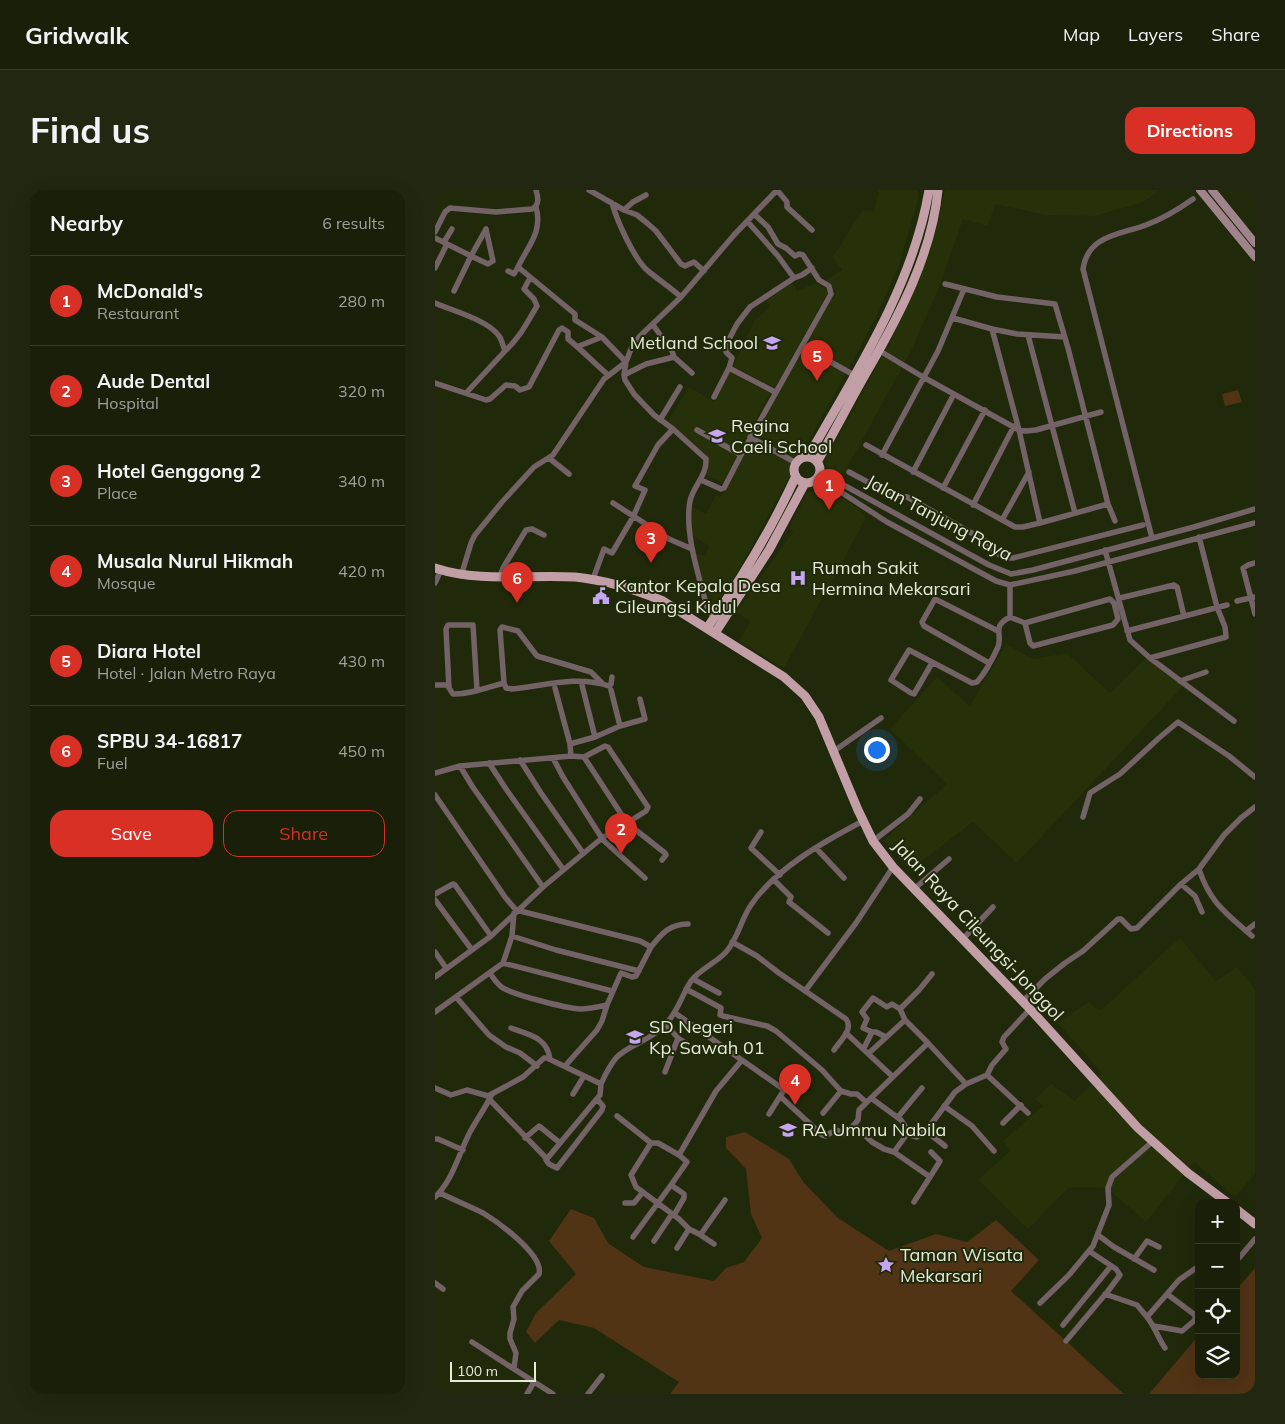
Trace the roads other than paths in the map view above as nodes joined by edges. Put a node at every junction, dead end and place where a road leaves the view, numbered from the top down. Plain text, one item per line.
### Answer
1 (536, 190) edge
2 (589, 190) edge
3 (777, 190) edge
4 (929, 190) edge
5 (938, 190) edge
6 (1200, 190) edge
7 (1211, 190) edge
8 (646, 195) dead end
9 (1193, 198) dead end
10 (612, 203) junction
11 (536, 207) junction
12 (624, 210) junction
13 (754, 214) junction
14 (747, 221) junction
15 (452, 229) dead end
16 (812, 230) dead end
17 (435, 232) edge
18 (435, 238) edge
19 (446, 243) junction
20 (1255, 243) edge
21 (471, 256) junction
22 (1255, 257) edge
23 (517, 267) junction
24 (435, 268) edge
25 (812, 268) junction
26 (508, 271) dead end
27 (704, 271) junction
28 (530, 278) junction
29 (794, 278) junction
30 (945, 284) dead end
31 (964, 289) junction
32 (454, 291) dead end
33 (681, 297) junction
34 (435, 303) edge
35 (953, 318) junction
36 (653, 325) junction
37 (992, 329) junction
38 (1028, 335) junction
39 (602, 337) junction
40 (1065, 337) junction
41 (579, 346) junction
42 (802, 346) junction
43 (880, 350) junction
44 (505, 351) junction
45 (674, 357) junction
46 (626, 362) junction
47 (729, 368) junction
48 (692, 373) dead end
49 (608, 375) junction
50 (624, 375) junction
51 (853, 375) junction
52 (923, 377) junction
53 (435, 383) edge
54 (680, 387) dead end
55 (467, 392) junction
56 (775, 392) junction
57 (954, 394) junction
58 (714, 397) dead end
59 (985, 410) junction
60 (1101, 412) dead end
61 (655, 415) junction
62 (1085, 417) junction
63 (660, 420) junction
64 (649, 421) dead end
65 (1051, 426) junction
66 (673, 428) junction
67 (1017, 428) junction
68 (697, 430) dead end
69 (750, 437) junction
70 (865, 446) dead end
71 (741, 455) junction
72 (882, 455) junction
73 (809, 457) junction
74 (549, 458) junction
75 (817, 462) junction
76 (796, 464) junction
77 (820, 472) junction
78 (849, 472) dead end
79 (913, 472) junction
80 (1029, 472) junction
81 (569, 474) dead end
82 (796, 476) junction
83 (701, 480) junction
84 (809, 482) junction
85 (943, 488) junction
86 (613, 503) dead end
87 (1108, 504) junction
88 (973, 505) junction
89 (1255, 509) edge
90 (1075, 513) junction
91 (633, 517) junction
92 (1002, 520) junction
93 (1115, 521) dead end
94 (1040, 523) junction
95 (1255, 523) edge
96 (1143, 525) dead end
97 (544, 535) dead end
98 (1199, 537) junction
99 (1152, 538) junction
100 (693, 549) junction
101 (1106, 551) junction
102 (996, 552) junction
103 (1109, 560) junction
104 (1255, 563) edge
105 (989, 565) junction
106 (438, 570) edge
107 (461, 576) junction
108 (500, 576) junction
109 (593, 579) junction
110 (435, 583) edge
111 (1010, 585) junction
112 (1253, 597) edge
113 (1120, 598) junction
114 (1237, 601) dead end
115 (1227, 604) dead end
116 (1217, 607) junction
117 (1255, 614) edge
118 (1010, 616) junction
119 (1184, 616) junction
120 (715, 617) junction
121 (1025, 623) junction
122 (707, 628) junction
123 (1127, 630) junction
124 (998, 631) junction
125 (715, 634) junction
126 (1150, 658) junction
127 (931, 663) junction
128 (989, 663) junction
129 (1205, 672) dead end
130 (612, 677) dead end
131 (1180, 680) junction
132 (504, 683) junction
133 (601, 683) junction
134 (435, 685) edge
135 (449, 685) junction
136 (582, 685) dead end
137 (555, 688) dead end
138 (477, 690) junction
139 (611, 690) dead end
140 (641, 699) dead end
141 (881, 718) dead end
142 (1234, 721) dead end
143 (620, 726) junction
144 (595, 736) junction
145 (570, 750) junction
146 (834, 751) junction
147 (584, 757) junction
148 (553, 758) junction
149 (521, 760) junction
150 (489, 763) junction
151 (460, 766) junction
152 (435, 773) edge
153 (1255, 777) edge
154 (435, 795) edge
155 (920, 799) dead end
156 (1255, 806) edge
157 (1083, 817) dead end
158 (863, 821) junction
159 (629, 825) junction
160 (761, 832) dead end
161 (604, 841) junction
162 (873, 841) junction
163 (816, 848) junction
164 (583, 853) junction
165 (949, 859) dead end
166 (662, 860) dead end
167 (893, 867) junction
168 (563, 869) junction
169 (1199, 869) junction
170 (780, 875) junction
171 (645, 878) dead end
172 (844, 878) dead end
173 (774, 880) junction
174 (1181, 884) junction
175 (543, 887) junction
176 (914, 889) junction
177 (435, 894) edge
178 (435, 900) edge
179 (993, 907) dead end
180 (515, 912) junction
181 (1202, 912) dead end
182 (688, 924) dead end
183 (1255, 924) edge
184 (1246, 931) junction
185 (828, 933) dead end
186 (491, 936) junction
187 (512, 936) junction
188 (1252, 936) dead end
189 (963, 939) junction
190 (733, 942) junction
191 (651, 947) junction
192 (471, 950) junction
193 (435, 952) edge
194 (503, 962) junction
195 (446, 968) junction
196 (639, 971) junction
197 (490, 973) junction
198 (932, 974) dead end
199 (435, 977) edge
200 (693, 979) junction
201 (686, 989) junction
202 (613, 991) junction
203 (805, 991) junction
204 (719, 993) dead end
205 (456, 997) junction
206 (1023, 1001) junction
207 (607, 1005) junction
208 (900, 1009) junction
209 (1030, 1009) junction
210 (435, 1012) edge
211 (675, 1013) junction
212 (905, 1020) junction
213 (666, 1025) junction
214 (511, 1028) dead end
215 (872, 1032) junction
216 (846, 1033) junction
217 (886, 1037) junction
218 (678, 1038) junction
219 (928, 1043) junction
220 (687, 1044) dead end
221 (834, 1050) dead end
222 (867, 1051) junction
223 (551, 1059) junction
224 (742, 1060) junction
225 (537, 1066) junction
226 (565, 1066) junction
227 (665, 1072) dead end
228 (987, 1075) junction
229 (584, 1076) junction
230 (892, 1076) junction
231 (601, 1084) junction
232 (966, 1084) junction
233 (435, 1088) edge
234 (922, 1088) dead end
235 (841, 1091) junction
236 (573, 1094) dead end
237 (491, 1097) junction
238 (781, 1097) junction
239 (597, 1099) junction
240 (869, 1100) junction
241 (944, 1106) junction
242 (1021, 1106) junction
243 (823, 1113) dead end
244 (1028, 1113) dead end
245 (769, 1114) dead end
246 (617, 1116) dead end
247 (898, 1117) junction
248 (1003, 1123) dead end
249 (854, 1125) junction
250 (926, 1131) junction
251 (907, 1134) junction
252 (525, 1138) junction
253 (435, 1140) edge
254 (1152, 1142) junction
255 (560, 1143) junction
256 (651, 1143) junction
257 (945, 1146) dead end
258 (463, 1150) junction
259 (995, 1151) dead end
260 (893, 1152) junction
261 (931, 1152) dead end
262 (679, 1155) junction
263 (547, 1159) junction
264 (930, 1177) junction
265 (671, 1185) junction
266 (643, 1192) junction
267 (436, 1196) edge
268 (1223, 1199) edge
269 (725, 1200) dead end
270 (914, 1202) dead end
271 (625, 1203) dead end
272 (657, 1204) junction
273 (1240, 1212) edge
274 (673, 1215) junction
275 (1255, 1224) edge
276 (689, 1229) junction
277 (699, 1234) junction
278 (1098, 1235) junction
279 (633, 1237) dead end
280 (1255, 1239) edge
281 (654, 1241) dead end
282 (713, 1244) dead end
283 (1159, 1247) dead end
284 (677, 1248) dead end
285 (1089, 1251) junction
286 (1240, 1257) edge
287 (1134, 1259) junction
288 (1111, 1266) junction
289 (1195, 1269) edge
290 (1154, 1270) dead end
291 (436, 1284) edge
292 (443, 1289) dead end
293 (1105, 1294) junction
294 (1167, 1294) junction
295 (1040, 1303) dead end
296 (1147, 1317) junction
297 (1063, 1326) dead end
298 (1154, 1326) junction
299 (1066, 1341) dead end
300 (471, 1342) dead end
301 (1165, 1348) dead end
302 (514, 1368) junction
303 (601, 1376) dead end
304 (534, 1382) junction
305 (527, 1394) edge
306 (553, 1394) edge
307 (588, 1394) edge

1 - 11 street
2 - 10 street
3 - 13 street
3 - 16 street
4 - 51 main road
5 - 43 main road
6 - 22 street
7 - 20 street
8 - 12 street
9 - 99 street
10 - 12 street
10 - 33 street
11 - 17 street
11 - 23 street
12 - 27 street
13 - 14 street
13 - 25 street
14 - 27 street
14 - 29 street
15 - 19 street
18 - 19 street
19 - 21 street
19 - 24 street
21 - 21 street
21 - 32 street
23 - 26 street
23 - 28 street
25 - 29 street
25 - 42 street
27 - 33 street
28 - 39 street
28 - 44 street
29 - 47 street
30 - 31 street
31 - 35 street
31 - 40 street
33 - 36 street
34 - 44 street
35 - 37 street
35 - 52 street
36 - 45 street
36 - 46 street
37 - 38 street
37 - 67 street
38 - 40 street
38 - 65 street
39 - 41 street
39 - 46 street
40 - 62 street
41 - 49 street
41 - 55 street
42 - 51 street
42 - 56 street
43 - 52 street
43 - 75 main road
44 - 55 street
45 - 48 street
45 - 50 street
46 - 49 street
46 - 50 street
47 - 56 street
47 - 58 street
49 - 74 street
50 - 61 street
51 - 73 main road
52 - 57 street
52 - 72 street
53 - 55 street
54 - 63 street
56 - 69 street
57 - 59 street
57 - 79 street
59 - 67 street
59 - 85 street
60 - 62 street
61 - 63 street
61 - 64 street
62 - 65 street
62 - 87 street
63 - 66 street
65 - 67 street
65 - 90 street
66 - 83 street
66 - 91 street
67 - 80 street
67 - 88 street
68 - 71 street
69 - 71 street
69 - 76 street
70 - 72 street
71 - 83 street
72 - 79 street
73 - 75 main road
73 - 76 main road
74 - 81 street
74 - 107 street
75 - 77 main road
76 - 82 main road
77 - 84 main road
77 - 105 street, Jalan Tanjung Raya
78 - 102 street
79 - 85 street
80 - 92 street
80 - 94 street
82 - 84 main road
82 - 120 main road
83 - 100 street
84 - 111 street, Jalan Tanjung Raya
84 - 125 main road
85 - 88 street
86 - 91 street
87 - 90 street
87 - 93 street
88 - 92 street
89 - 99 street, Jalan Tanjung Raya
90 - 94 street
91 - 100 street
91 - 109 street
92 - 94 street
95 - 98 street, Jalan Tanjung Raya
96 - 102 street
97 - 108 street
98 - 103 street, Jalan Tanjung Raya
98 - 116 street
99 - 101 street, Jalan Tanjung Raya
100 - 120 street
101 - 103 street
101 - 105 street, Jalan Tanjung Raya
102 - 105 street
103 - 111 street, Jalan Tanjung Raya
103 - 113 street
104 - 112 street
106 - 107 main road, Jalan Raya Cileungsi-Jonggol
106 - 110 street
107 - 108 main road, Jalan Raya Cileungsi-Jonggol
108 - 109 main road, Jalan Raya Cileungsi-Jonggol
109 - 122 main road, Jalan Raya Cileungsi-Jonggol
111 - 118 street
112 - 114 street
112 - 117 street
113 - 119 street
113 - 123 street
115 - 116 street
116 - 119 street
116 - 126 street
118 - 121 street
118 - 124 street
119 - 123 street
120 - 122 main road
121 - 121 street
122 - 125 main road, Jalan Raya Cileungsi-Jonggol
123 - 126 street
124 - 128 street
124 - 128 street
125 - 146 main road, Jalan Raya Cileungsi-Jonggol
126 - 131 street
127 - 127 street
127 - 128 street
129 - 131 street
130 - 133 street
131 - 142 street
132 - 133 street
132 - 133 street
132 - 138 street
134 - 135 street
135 - 138 street
135 - 138 street
136 - 144 street
137 - 145 street
139 - 143 street
140 - 143 street
141 - 146 street
143 - 144 street
144 - 145 street
145 - 147 street
145 - 148 street
146 - 158 main road, Jalan Raya Cileungsi-Jonggol
147 - 159 street
147 - 159 street
148 - 149 street
148 - 161 street
149 - 150 street
149 - 164 street
150 - 151 street
150 - 168 street
151 - 152 street
151 - 175 street
153 - 157 street
154 - 180 street
155 - 162 street
156 - 169 street
158 - 162 main road, Jalan Raya Cileungsi-Jonggol
158 - 163 street
159 - 161 street
159 - 166 street
160 - 170 street
161 - 164 street
161 - 171 street
162 - 167 main road, Jalan Raya Cileungsi-Jonggol
163 - 170 street
163 - 172 street
164 - 168 street
165 - 176 street
167 - 176 main road, Jalan Raya Cileungsi-Jonggol
167 - 203 street
168 - 175 street
169 - 174 street
169 - 184 street
170 - 173 street
173 - 185 street
173 - 190 street
174 - 181 street
174 - 206 street
175 - 180 street
176 - 189 main road, Jalan Raya Cileungsi-Jonggol
177 - 186 street
178 - 192 street
179 - 189 street
180 - 186 street
180 - 187 street
180 - 191 street
182 - 191 street
183 - 184 street
184 - 188 street
186 - 192 street
187 - 194 street
187 - 196 street
189 - 206 main road, Jalan Raya Cileungsi-Jonggol
190 - 200 street
190 - 203 street
191 - 196 street
192 - 195 street
193 - 195 street
194 - 197 street
194 - 202 street
195 - 199 street
196 - 202 street
197 - 205 street
197 - 207 street
198 - 208 street
200 - 201 street
200 - 204 street
201 - 211 street
201 - 235 street
202 - 207 street
203 - 216 street
205 - 210 street
205 - 225 street
206 - 209 main road, Jalan Raya Cileungsi-Jonggol
207 - 226 street
208 - 212 street
208 - 215 street
209 - 228 street
209 - 254 main road, Jalan Raya Cileungsi-Jonggol
211 - 213 street
211 - 224 street
212 - 217 street
212 - 219 street
213 - 218 street
213 - 231 street
214 - 223 street
215 - 217 street
215 - 222 street
216 - 221 street
216 - 222 street
217 - 222 street
218 - 220 street
218 - 227 street
219 - 230 street
219 - 232 street
222 - 230 street
223 - 225 street
223 - 226 street
224 - 238 street
224 - 262 street
225 - 237 street
226 - 229 street
228 - 232 street
228 - 242 street
229 - 231 street
229 - 236 street
230 - 240 street
231 - 239 street
232 - 241 street
233 - 237 street
234 - 247 street
235 - 240 street
235 - 243 street
237 - 252 street
237 - 258 street
238 - 245 street
238 - 249 street
239 - 255 street
239 - 263 street
240 - 247 street
240 - 249 street
241 - 250 street
241 - 259 street
242 - 244 street
242 - 248 street
246 - 256 street
247 - 251 street
249 - 260 street
250 - 251 street
250 - 257 street
251 - 260 street
252 - 255 street
252 - 263 street
253 - 258 street
254 - 268 main road, Jalan Raya Cileungsi-Jonggol
254 - 278 street
255 - 263 street
256 - 262 street
256 - 266 street
258 - 267 street
260 - 264 street
261 - 264 street
262 - 265 street
264 - 270 street
265 - 272 street
265 - 274 street
266 - 271 street
266 - 272 street
267 - 302 street
269 - 277 street
272 - 274 street
272 - 279 street
273 - 275 main road
274 - 276 street
274 - 281 street
276 - 277 street
276 - 284 street
277 - 282 street
278 - 285 street
278 - 287 street
280 - 286 street
283 - 287 street
285 - 288 street
285 - 295 street
287 - 290 street
288 - 293 street
288 - 297 street
289 - 294 street
291 - 292 street
293 - 296 street
293 - 299 street
294 - 296 street
294 - 298 street
296 - 298 street
298 - 301 street
300 - 302 street
302 - 304 street
303 - 307 street
304 - 305 street
304 - 306 street

